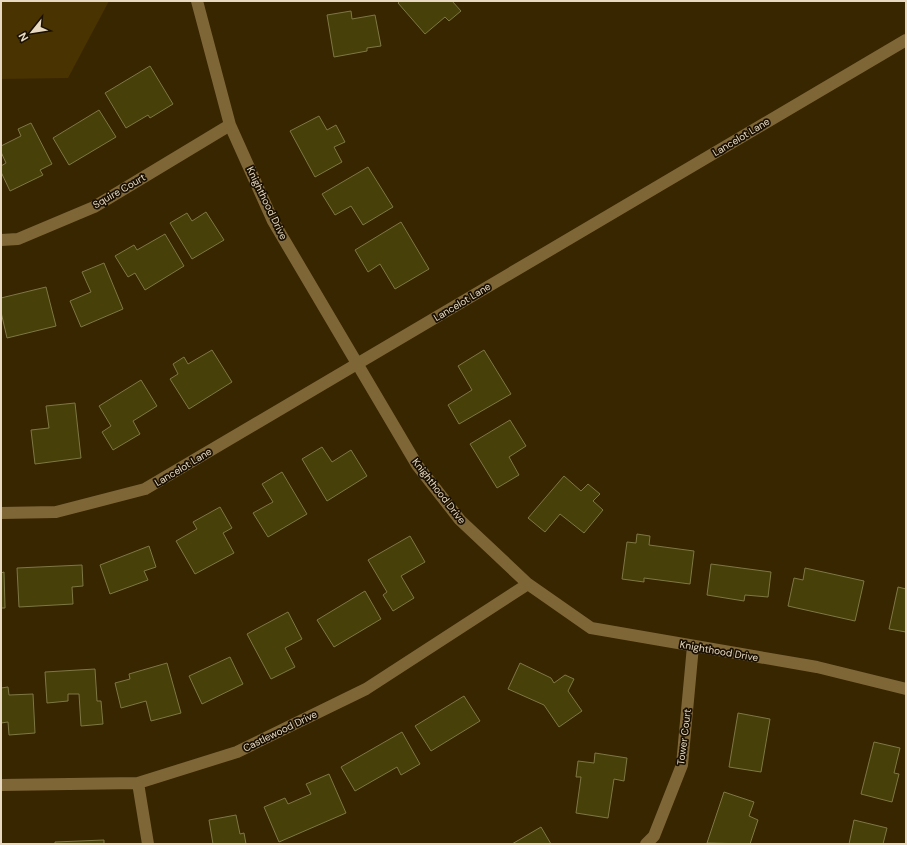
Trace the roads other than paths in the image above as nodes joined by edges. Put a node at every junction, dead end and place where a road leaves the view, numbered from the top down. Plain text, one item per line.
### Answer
1 (196, 1) edge
2 (906, 40) edge
3 (230, 125) junction
4 (1, 240) edge
5 (358, 364) junction
6 (1, 513) edge
7 (528, 584) junction
8 (693, 646) junction
9 (906, 690) edge
10 (138, 783) junction
11 (1, 785) edge
12 (148, 844) edge
13 (646, 844) edge

1 - 3 street, Knighthood Drive
2 - 5 street, Lancelot Lane
3 - 4 street, Squire Court
3 - 5 street, Knighthood Drive
5 - 6 street, Lancelot Lane
5 - 7 street, Knighthood Drive
7 - 8 street, Knighthood Drive
7 - 10 street, Castlewood Drive
8 - 9 street, Knighthood Drive
8 - 13 street, Tower Court
10 - 11 street, Castlewood Drive
10 - 12 street

